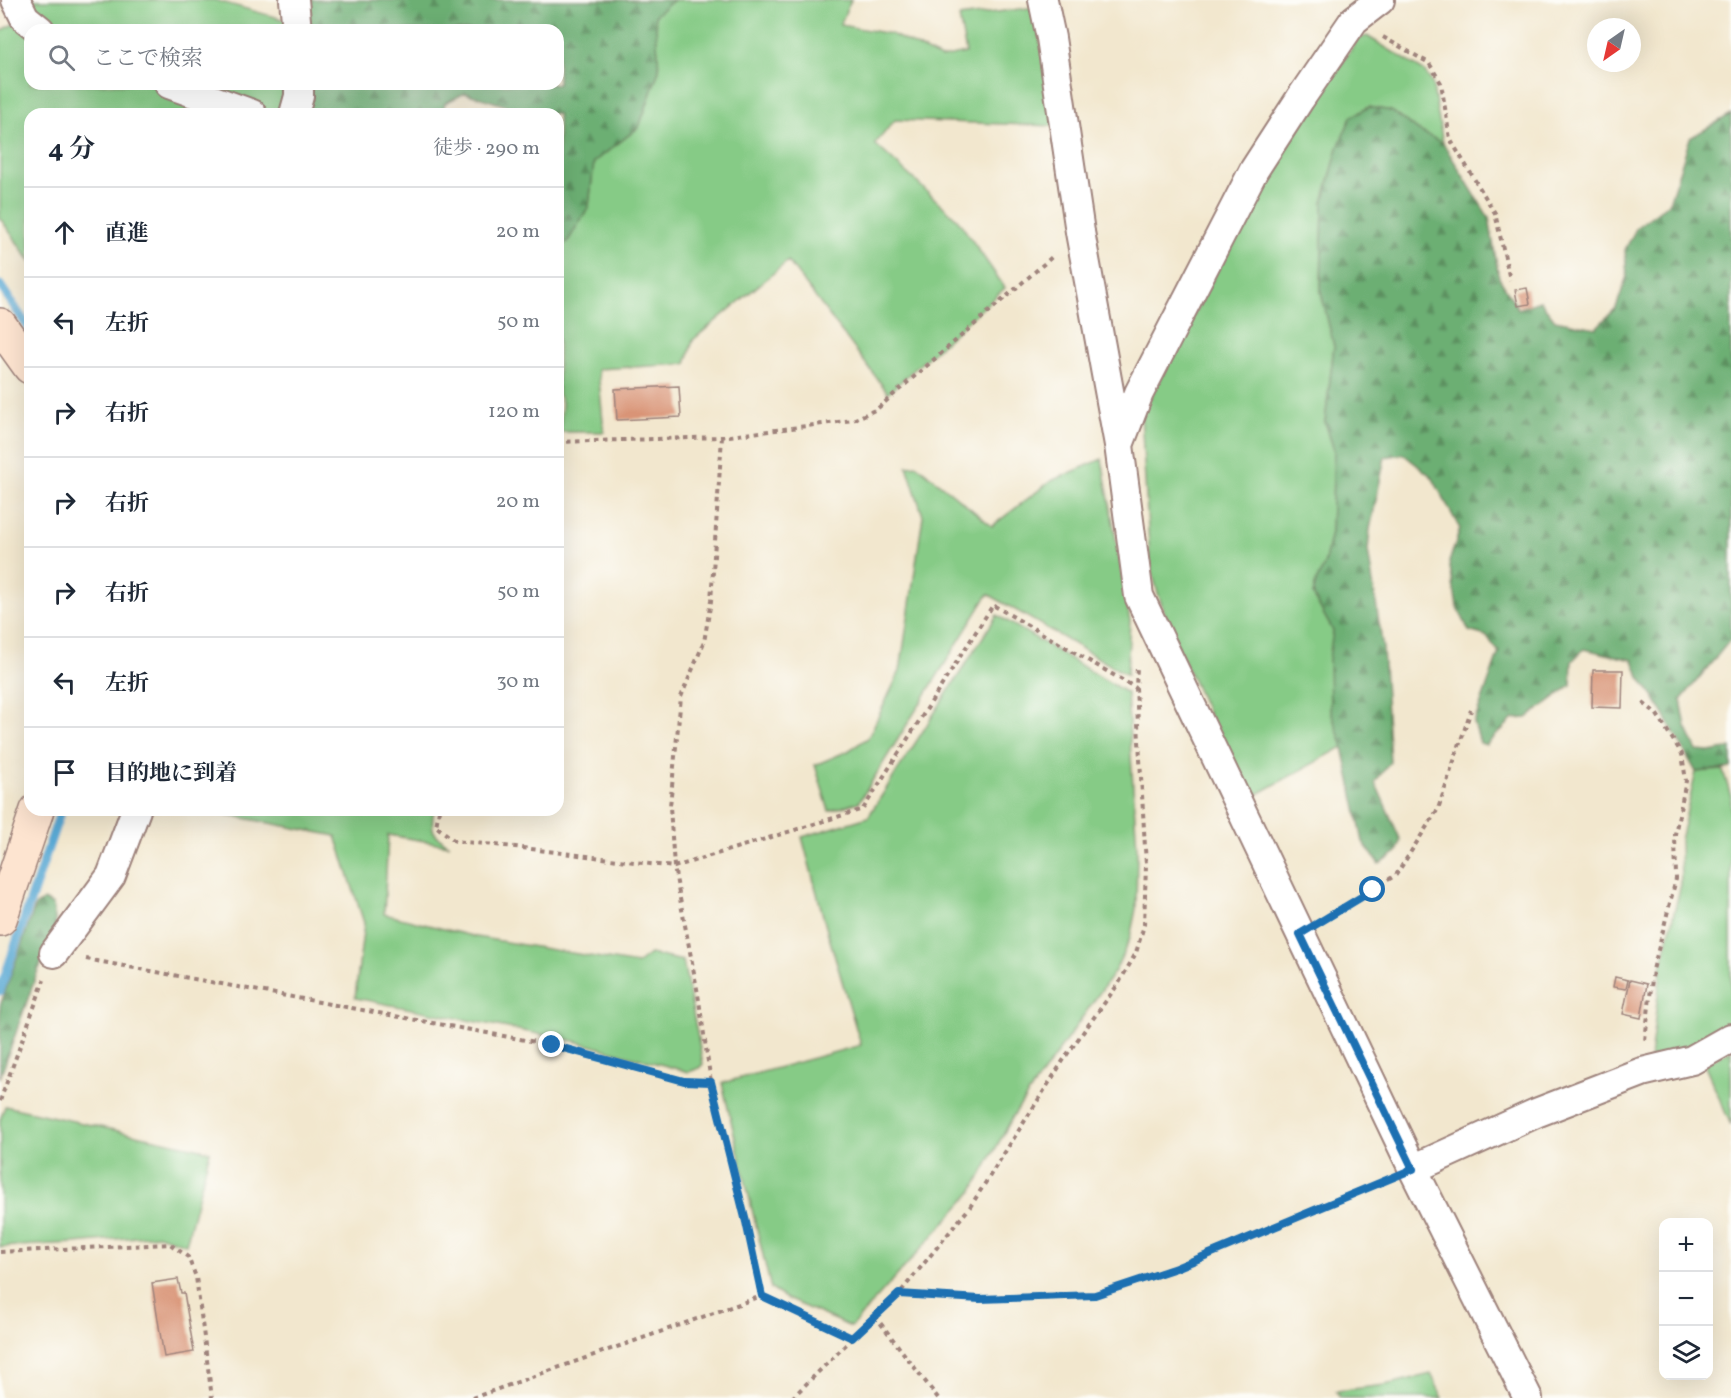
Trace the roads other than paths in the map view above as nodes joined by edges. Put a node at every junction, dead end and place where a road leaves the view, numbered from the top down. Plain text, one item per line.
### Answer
1 (16, 0) edge
2 (294, 0) edge
3 (1043, 0) edge
4 (1380, 0) edge
5 (1349, 10) edge
6 (32, 24) edge
7 (296, 24) edge
8 (186, 90) edge
9 (299, 90) edge
10 (235, 108) edge
11 (296, 108) edge
12 (0, 325) edge
13 (24, 359) edge
14 (1119, 445) junction
15 (35, 816) edge
16 (134, 816) edge
17 (0, 919) edge
18 (54, 953) road end
19 (1731, 1038) edge
20 (1413, 1169) junction
21 (1528, 1398) edge

1 - 6 street
2 - 7 street
3 - 14 street
4 - 5 street
5 - 14 street
8 - 10 street
9 - 11 street
12 - 13 street
14 - 20 street
15 - 17 street
16 - 18 street
19 - 20 street
20 - 21 street

